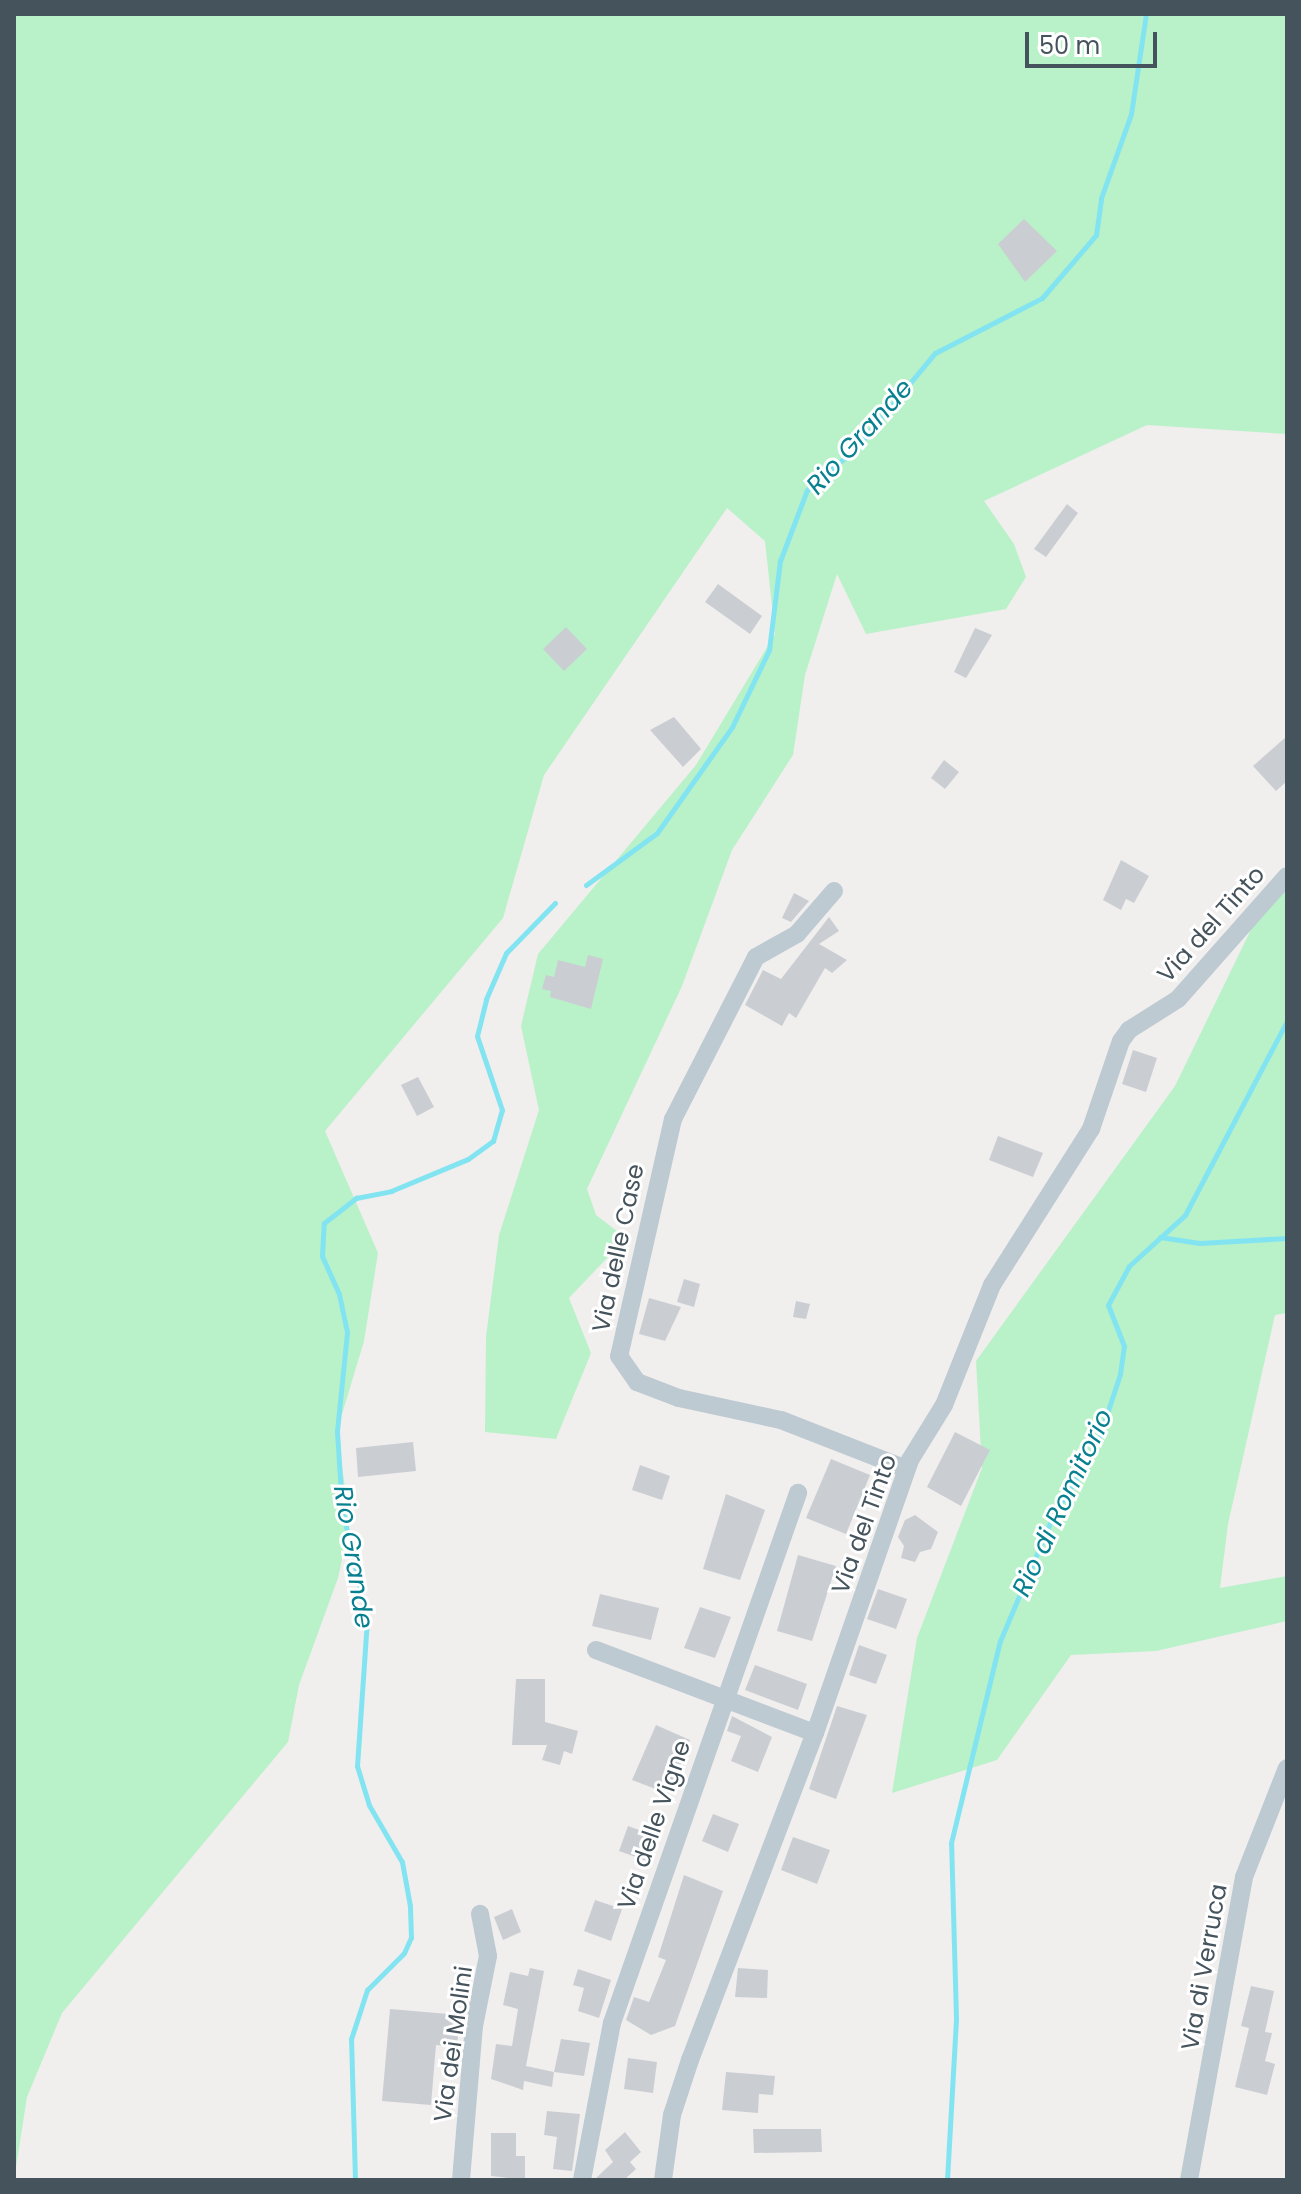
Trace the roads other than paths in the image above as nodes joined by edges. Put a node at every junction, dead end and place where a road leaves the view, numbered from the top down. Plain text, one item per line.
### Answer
1 (1287, 876) edge
2 (834, 891) dead end
3 (907, 1469) junction
4 (798, 1493) dead end
5 (596, 1650) dead end
6 (724, 1697) junction
7 (815, 1733) junction
8 (1287, 1768) edge
9 (480, 1914) dead end
10 (461, 2180) edge
11 (582, 2180) edge
12 (663, 2180) edge
13 (1189, 2180) edge

1 - 3 street, Via del Tinto
2 - 3 street, Via delle Case
3 - 7 street, Via del Tinto
4 - 6 street, Via delle Vigne
5 - 6 street
6 - 7 street
6 - 11 street, Via delle Vigne
7 - 12 street, Via del Tinto
8 - 13 street, Via di Verruca
9 - 10 street, Via dei Molini

